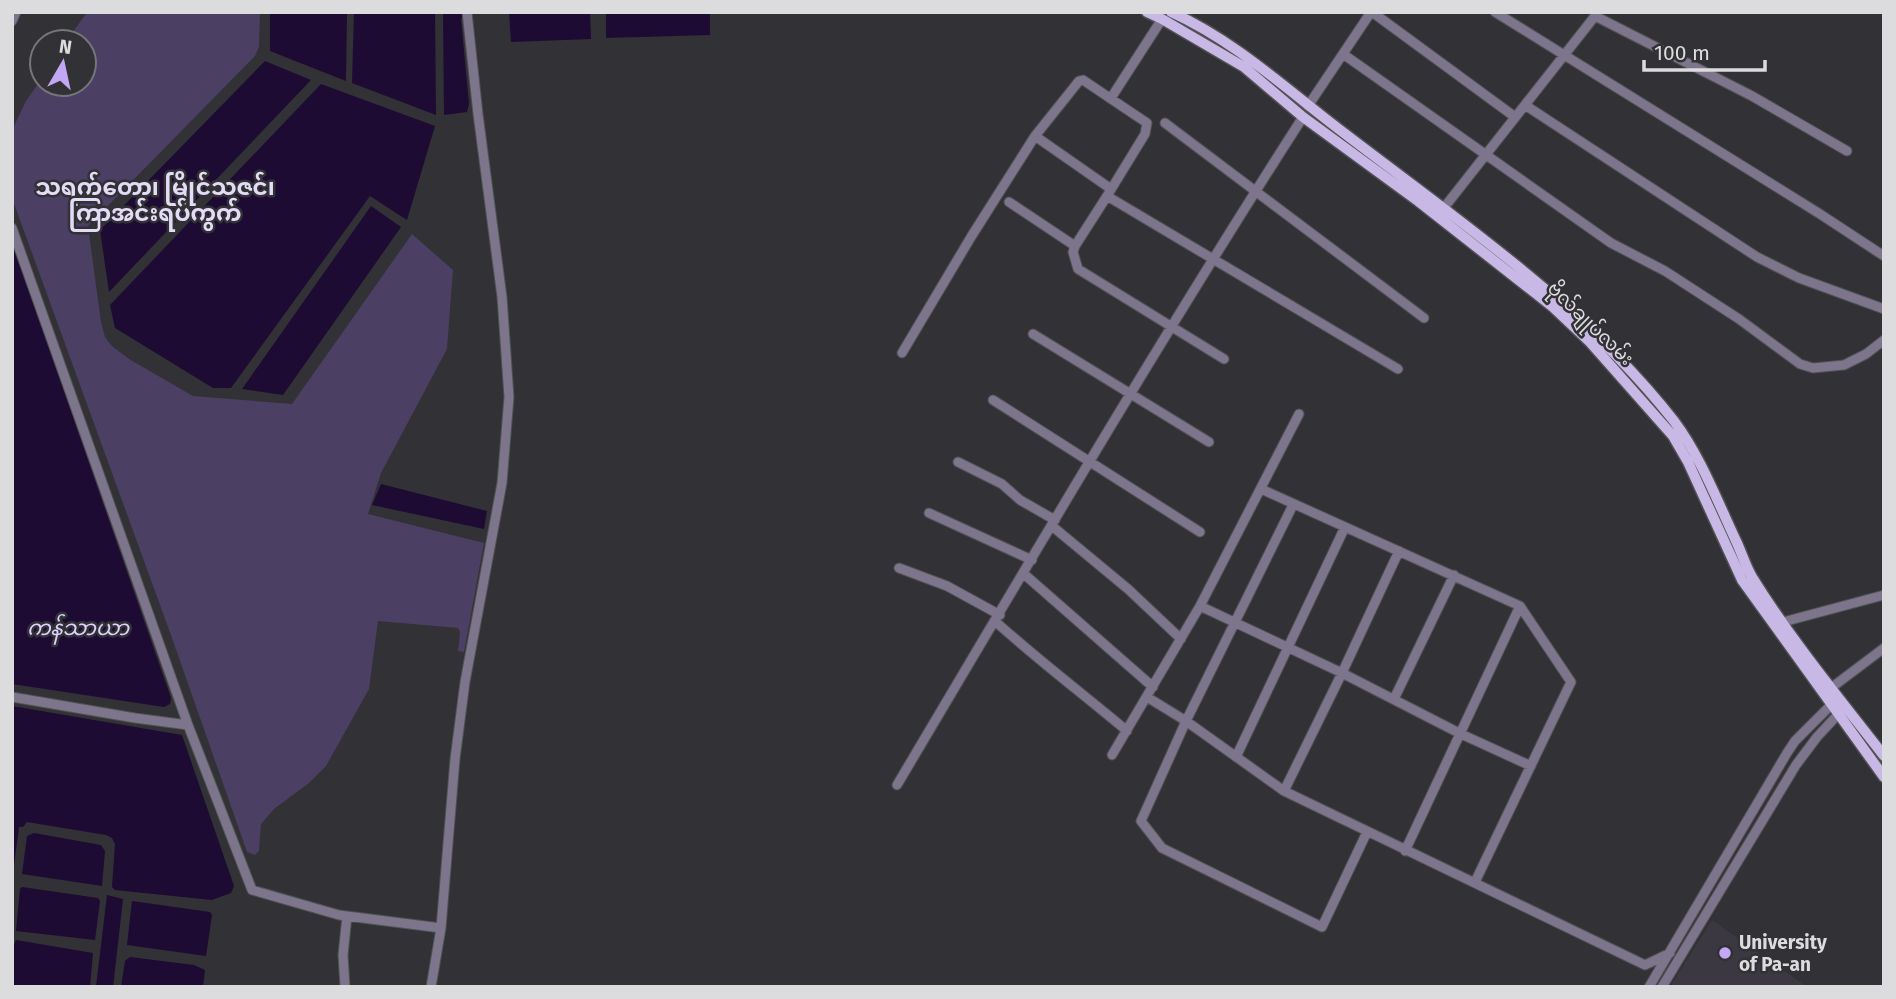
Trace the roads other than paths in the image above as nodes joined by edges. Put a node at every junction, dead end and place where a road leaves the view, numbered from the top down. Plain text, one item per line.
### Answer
1 (16, 12) edge
2 (467, 12) edge
3 (1147, 12) edge
4 (1372, 12) edge
5 (1495, 12) edge
6 (1596, 14) edge
7 (1167, 16) edge
8 (12, 22) edge
9 (1343, 54) junction
10 (1565, 54) junction
11 (1111, 98) junction
12 (1525, 105) junction
13 (1306, 112) junction
14 (1515, 117) junction
15 (1165, 123) dead end
16 (1035, 136) junction
17 (1847, 151) dead end
18 (1486, 154) junction
19 (1255, 191) junction
20 (1109, 192) junction
21 (1009, 202) dead end
22 (1443, 209) junction
23 (12, 228) edge
24 (1075, 246) junction
25 (1884, 256) edge
26 (1212, 260) junction
27 (1884, 309) edge
28 (1424, 318) dead end
29 (1170, 327) junction
30 (1033, 334) dead end
31 (1884, 340) edge
32 (902, 353) dead end
33 (1224, 359) dead end
34 (1398, 369) dead end
35 (1130, 392) junction
36 (993, 400) dead end
37 (1299, 414) dead end
38 (1209, 442) dead end
39 (1090, 461) junction
40 (958, 462) dead end
41 (1261, 489) junction
42 (1293, 505) junction
43 (929, 513) dead end
44 (1054, 523) junction
45 (1345, 527) junction
46 (1200, 532) dead end
47 (1399, 551) junction
48 (1032, 560) junction
49 (899, 568) dead end
50 (1024, 574) junction
51 (1454, 575) junction
52 (1884, 595) edge
53 (1520, 606) junction
54 (1200, 607) junction
55 (998, 618) junction
56 (1783, 622) junction
57 (1234, 623) junction
58 (1181, 639) junction
59 (1287, 648) junction
60 (1884, 648) edge
61 (1342, 673) junction
62 (1153, 687) junction
63 (1831, 688) junction
64 (12, 697) edge
65 (1147, 697) junction
66 (1394, 699) junction
67 (1838, 706) junction
68 (1186, 721) junction
69 (188, 725) junction
70 (1126, 731) junction
71 (1461, 734) junction
72 (1112, 755) dead end
73 (1884, 756) edge
74 (1236, 757) junction
75 (1531, 766) junction
76 (1884, 777) edge
77 (897, 785) dead end
78 (1284, 791) junction
79 (1744, 827) junction
80 (1367, 832) junction
81 (1755, 834) junction
82 (1405, 851) junction
83 (1475, 882) junction
84 (1712, 884) junction
85 (1722, 890) junction
86 (348, 916) junction
87 (441, 928) junction
88 (1670, 953) junction
89 (345, 987) edge
90 (430, 987) edge
91 (1649, 987) edge
92 (1662, 987) edge

1 - 8 street
2 - 87 street
3 - 7 main road, ဗိုလ်ချုပ်လမ်း
4 - 9 street
4 - 14 street
5 - 10 street
6 - 10 street
6 - 17 street
7 - 11 street
7 - 13 main road, ဗိုလ်ချုပ်လမ်း
9 - 13 street
9 - 18 street
10 - 12 street
10 - 25 street
11 - 16 street
11 - 20 street
12 - 14 street
12 - 27 street
13 - 19 street
13 - 22 main road, ဗိုလ်ချုပ်လမ်း
13 - 67 main road, ဗိုလ်ချုပ်လမ်း
14 - 18 street
15 - 19 street
16 - 20 street
16 - 32 street
18 - 22 street
18 - 31 street
19 - 26 street
19 - 28 street
20 - 24 street
20 - 26 street
21 - 24 street
22 - 56 main road, ဗိုလ်ချုပ်လမ်း
23 - 69 street
24 - 29 street
26 - 29 street
26 - 34 street
29 - 33 street
29 - 35 street
30 - 35 street
35 - 38 street
35 - 39 street
36 - 39 street
37 - 41 street
39 - 44 street
39 - 46 street
40 - 44 street
41 - 42 street
41 - 54 street
42 - 45 street
42 - 57 street
43 - 48 street
44 - 48 street
44 - 58 street
45 - 47 street
45 - 59 street
47 - 51 street
47 - 61 street
48 - 50 street
49 - 55 street
50 - 55 street
50 - 62 street
51 - 53 street
51 - 66 street
52 - 56 street
53 - 71 street
53 - 75 street
54 - 57 street
54 - 58 street
55 - 70 street
55 - 77 street
56 - 63 main road, ဗိုလ်ချုပ်လမ်း
57 - 59 street
57 - 68 street
58 - 62 street
59 - 61 street
59 - 74 street
60 - 63 street
61 - 66 street
61 - 78 street
62 - 65 street
63 - 67 main road, ဗိုလ်ချုပ်လမ်း
64 - 69 street
65 - 68 street
65 - 70 street
66 - 71 street
67 - 73 main road, ဗိုလ်ချုပ်လမ်း
67 - 76 main road, ဗိုလ်ချုပ်လမ်း
67 - 79 street
67 - 81 street
68 - 74 street
68 - 80 street
69 - 86 street
70 - 72 street
71 - 75 street
71 - 82 street
74 - 78 street
75 - 83 street
78 - 80 street
79 - 81 street
79 - 84 street
80 - 82 street
81 - 85 street
82 - 83 street
83 - 88 street
84 - 85 street
84 - 88 street
85 - 92 street
86 - 87 street
86 - 89 street
87 - 90 street
88 - 91 street

